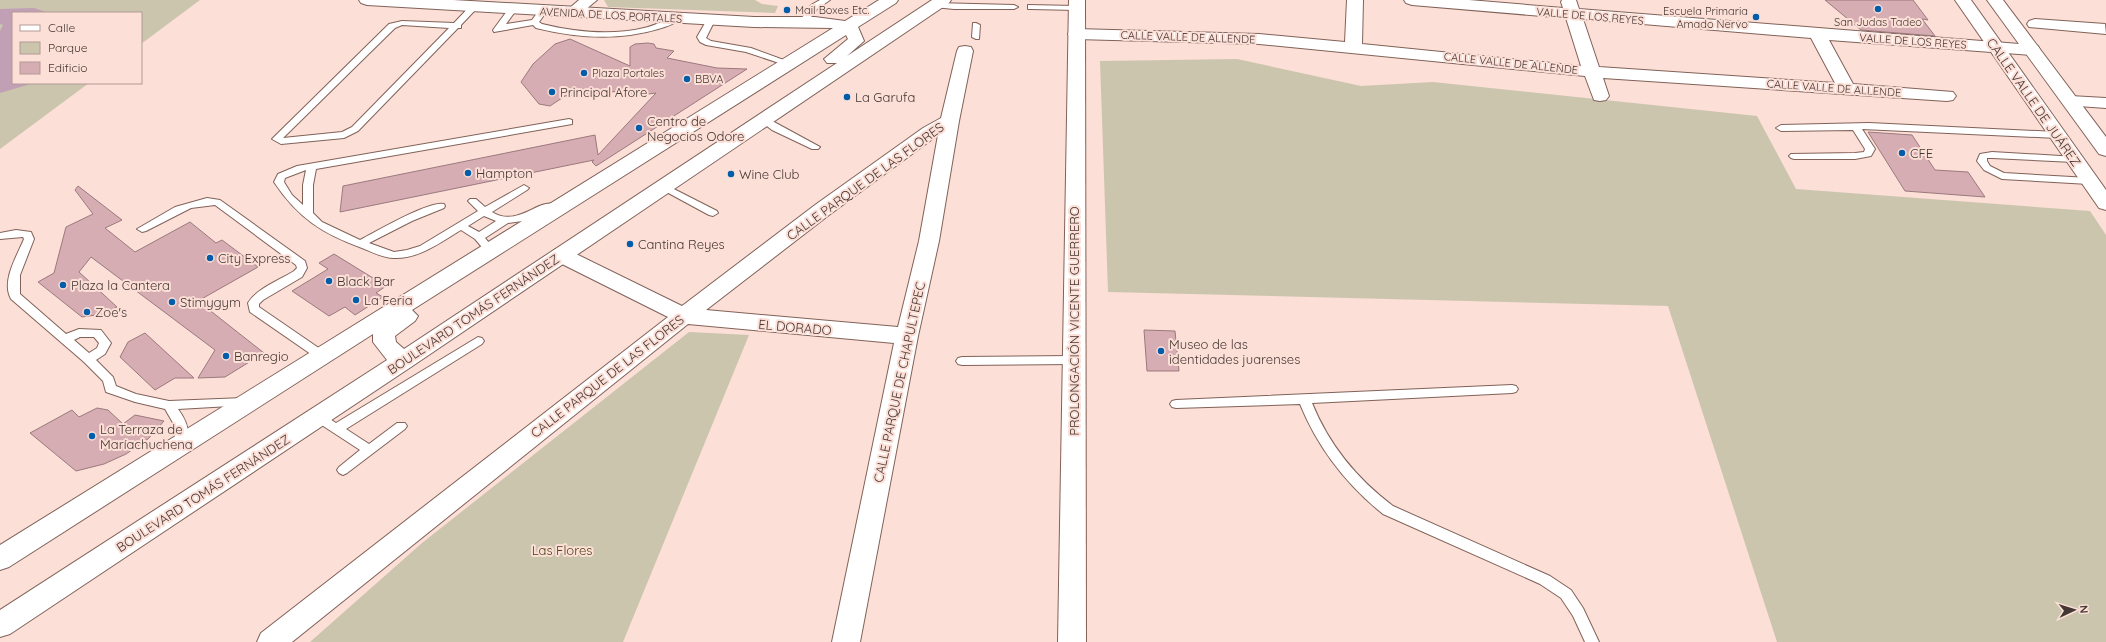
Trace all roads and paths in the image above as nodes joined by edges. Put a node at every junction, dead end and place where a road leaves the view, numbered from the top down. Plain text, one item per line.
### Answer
1 (367, 0) edge
2 (589, 0) edge
3 (826, 0) edge
4 (890, 0) edge
5 (1355, 0) edge
6 (1412, 0) edge
7 (396, 1) edge
8 (940, 2) edge
9 (1964, 2) edge
10 (1076, 4) edge
11 (1998, 5) edge
12 (476, 6) junction
13 (1014, 7) dead end
14 (1031, 7) dead end
15 (1572, 7) edge
16 (513, 9) junction
17 (573, 12) junction
18 (539, 16) junction
19 (676, 19) junction
20 (711, 20) junction
21 (760, 22) junction
22 (803, 22) junction
23 (2035, 24) dead end
24 (976, 25) dead end
25 (458, 26) junction
26 (848, 27) junction
27 (2106, 29) edge
28 (1076, 34) junction
29 (1817, 34) junction
30 (976, 37) dead end
31 (1353, 47) junction
32 (1996, 47) junction
33 (812, 48) junction
34 (2032, 50) junction
35 (966, 51) dead end
36 (788, 63) junction
37 (1593, 72) junction
38 (1847, 89) junction
39 (1600, 96) dead end
40 (1947, 96) dead end
41 (2070, 101) junction
42 (2106, 103) edge
43 (763, 120) junction
44 (950, 121) junction
45 (569, 122) dead end
46 (1856, 127) junction
47 (1781, 128) dead end
48 (2057, 135) junction
49 (815, 147) dead end
50 (2106, 150) edge
51 (1794, 156) dead end
52 (2074, 159) junction
53 (312, 166) junction
54 (2089, 181) junction
55 (664, 187) junction
56 (524, 188) dead end
57 (583, 193) junction
58 (473, 201) dead end
59 (2106, 204) edge
60 (440, 206) dead end
61 (483, 212) junction
62 (308, 213) junction
63 (713, 213) dead end
64 (504, 221) junction
65 (460, 226) junction
66 (142, 229) dead end
67 (0, 236) edge
68 (485, 243) junction
69 (360, 244) junction
70 (561, 255) junction
71 (684, 316) junction
72 (907, 336) junction
73 (64, 340) junction
74 (478, 341) dead end
75 (322, 356) junction
76 (88, 359) junction
77 (1074, 360) junction
78 (403, 361) junction
79 (962, 361) dead end
80 (1512, 389) dead end
81 (1304, 399) junction
82 (249, 402) junction
83 (1176, 404) dead end
84 (169, 405) junction
85 (318, 417) junction
86 (402, 426) dead end
87 (336, 429) junction
88 (180, 445) junction
89 (369, 450) junction
90 (343, 470) dead end
91 (0, 559) edge
92 (0, 625) edge
93 (271, 642) edge
94 (846, 642) edge
95 (1072, 642) edge
96 (1592, 642) edge

1 - 7 street, AVENIDA DE LOS PORTALES
2 - 17 street
3 - 22 lane
4 - 26 street
5 - 31 street
6 - 15 street, VALLE DE LOS REYES
7 - 12 street, AVENIDA DE LOS PORTALES
8 - 13 lane
8 - 43 street, BOULEVARD TOMÁS FERNÁNDEZ
9 - 11 street
9 - 32 street, CALLE VALLE DE JUÁREZ
10 - 14 lane
10 - 28 street, PROLONGACIÓN VICENTE GUERRERO
11 - 34 street
12 - 16 street, AVENIDA DE LOS PORTALES
12 - 25 lane
15 - 29 street, VALLE DE LOS REYES
15 - 37 street
16 - 18 street, AVENIDA DE LOS PORTALES
16 - 18 lane
17 - 18 street, AVENIDA DE LOS PORTALES
17 - 19 street, AVENIDA DE LOS PORTALES
18 - 19 lane
19 - 20 street, AVENIDA DE LOS PORTALES
20 - 21 street, AVENIDA DE LOS PORTALES
20 - 36 lane
21 - 22 street, AVENIDA DE LOS PORTALES
21 - 33 street, AVENIDA DE LOS PORTALES
22 - 26 street, AVENIDA DE LOS PORTALES
23 - 27 street
24 - 30 lane
25 - 25 lane
26 - 33 street
26 - 43 street
28 - 31 street, CALLE VALLE DE ALLENDE
28 - 77 street, PROLONGACIÓN VICENTE GUERRERO
29 - 32 street, VALLE DE LOS REYES
29 - 38 street
31 - 37 street, CALLE VALLE DE ALLENDE
32 - 34 street, VALLE DE LOS REYES
32 - 48 street, CALLE VALLE DE JUÁREZ
33 - 36 street
34 - 41 street
35 - 44 street, CALLE PARQUE DE CHAPULTEPEC
36 - 57 street
37 - 38 street, CALLE VALLE DE ALLENDE
37 - 39 street
38 - 40 street, CALLE VALLE DE ALLENDE
41 - 42 street
41 - 50 street
43 - 49 lane
43 - 55 street, BOULEVARD TOMÁS FERNÁNDEZ
44 - 71 street, CALLE PARQUE DE LAS FLORES
44 - 72 street, CALLE PARQUE DE CHAPULTEPEC
45 - 53 lane
46 - 47 lane
46 - 48 lane
46 - 51 lane
48 - 52 street, CALLE VALLE DE JUÁREZ
52 - 54 street, CALLE VALLE DE JUÁREZ
52 - 54 lane
53 - 62 lane
53 - 62 lane
54 - 59 street, CALLE VALLE DE JUÁREZ
55 - 63 lane
55 - 70 street, BOULEVARD TOMÁS FERNÁNDEZ
56 - 61 lane
57 - 64 lane
57 - 68 street
58 - 61 lane
60 - 69 lane
61 - 64 lane
61 - 65 lane
62 - 69 lane
64 - 68 lane
65 - 68 lane
65 - 69 lane
66 - 75 lane
67 - 73 lane
68 - 75 street
68 - 78 street
70 - 71 street
70 - 78 street, BOULEVARD TOMÁS FERNÁNDEZ
71 - 72 street, EL DORADO
71 - 93 street, CALLE PARQUE DE LAS FLORES
72 - 94 street, CALLE PARQUE DE CHAPULTEPEC
73 - 76 lane
73 - 76 lane
74 - 87 lane
75 - 82 street
76 - 84 lane
77 - 79 lane
77 - 95 street, PROLONGACIÓN VICENTE GUERRERO
78 - 85 street, BOULEVARD TOMÁS FERNÁNDEZ
80 - 81 lane
81 - 83 lane
81 - 96 lane
82 - 84 lane
82 - 88 street
84 - 88 lane
85 - 87 lane
85 - 92 street, BOULEVARD TOMÁS FERNÁNDEZ
86 - 89 lane
87 - 89 lane
88 - 91 street
89 - 90 lane

